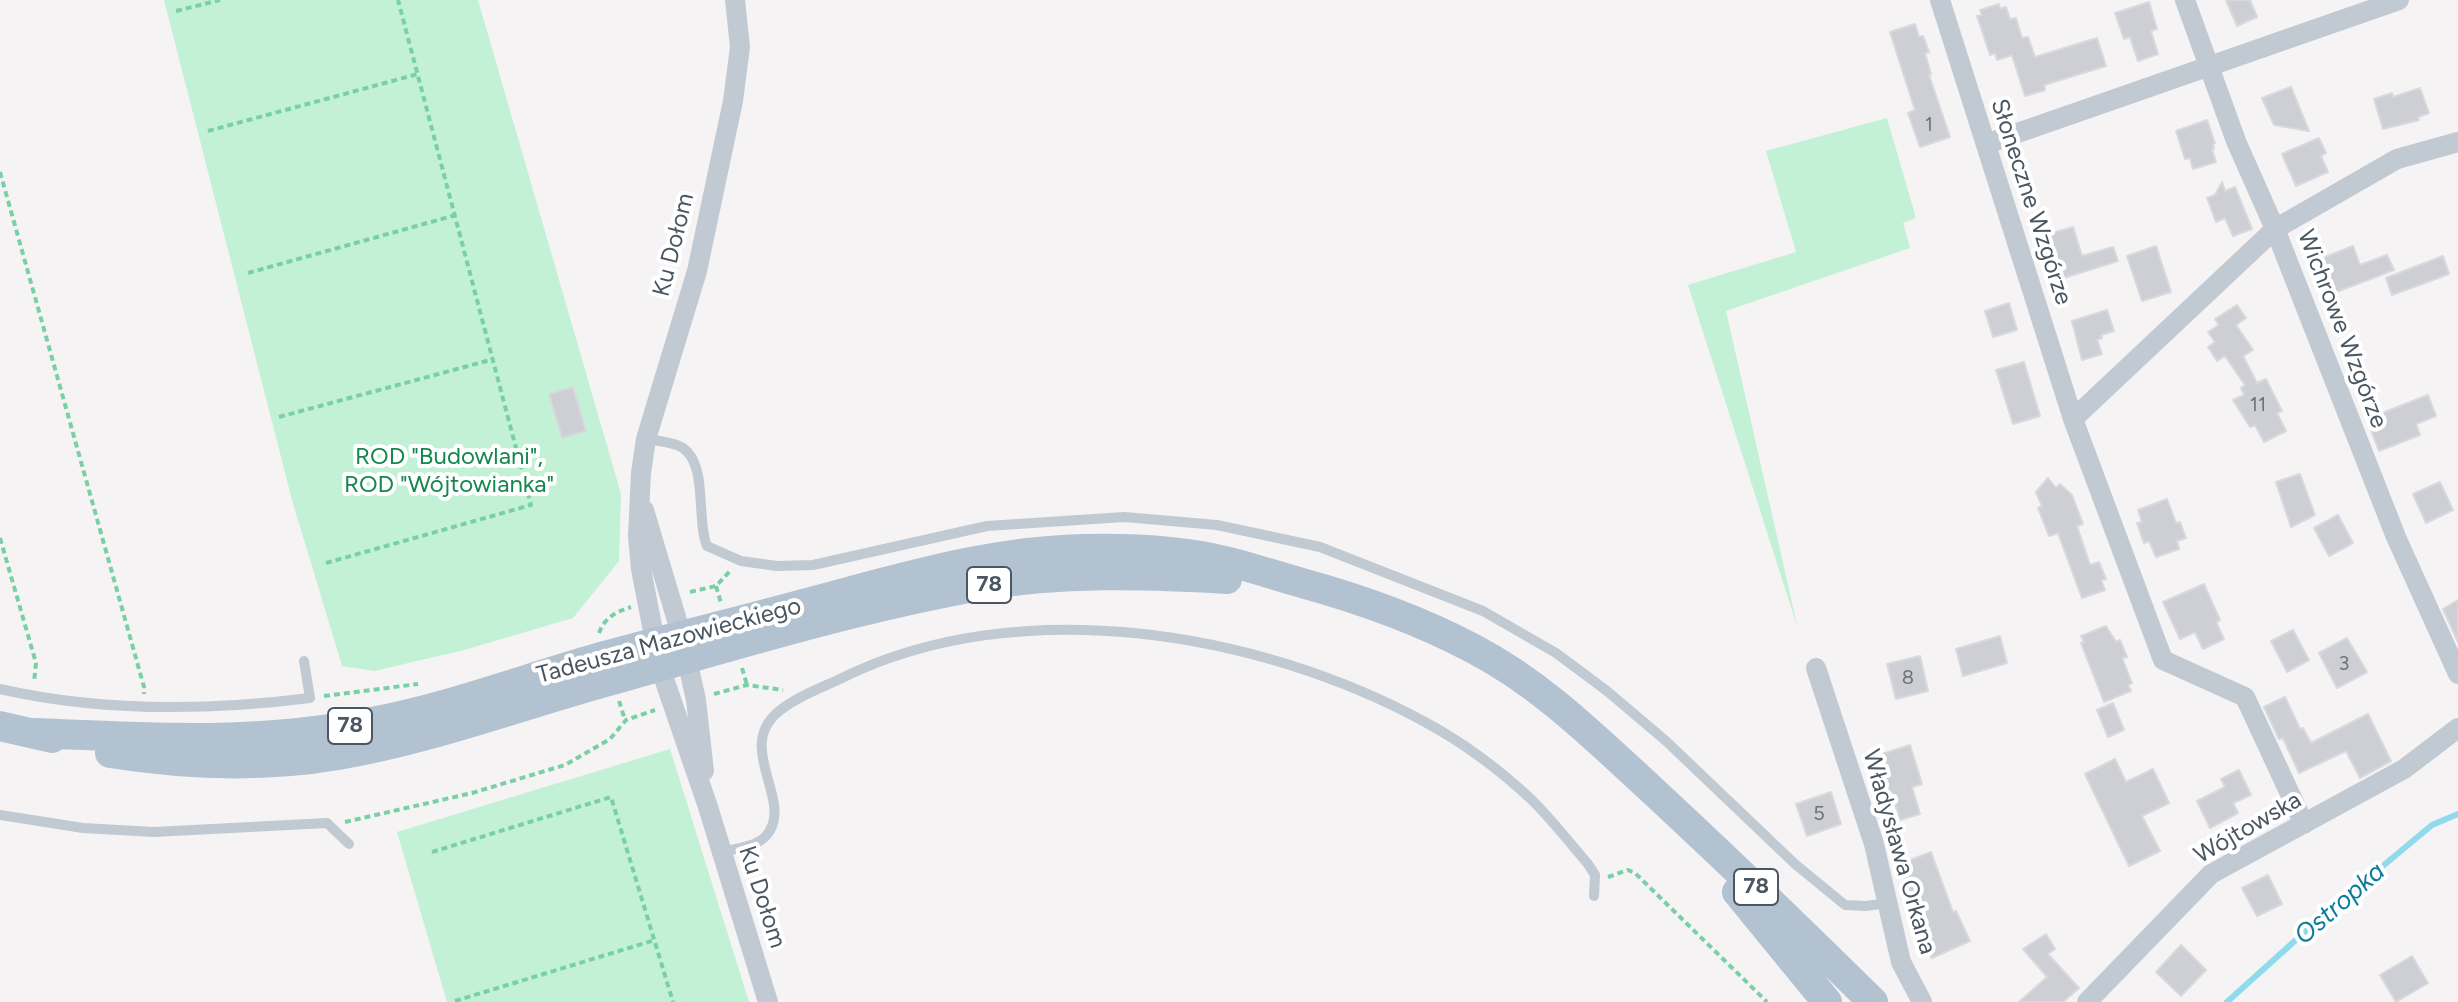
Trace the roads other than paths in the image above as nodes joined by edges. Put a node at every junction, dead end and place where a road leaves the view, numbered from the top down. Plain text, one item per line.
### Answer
1 (735, 0) edge
2 (1940, 0) edge
3 (2185, 0) edge
4 (2391, 1) edge
5 (2210, 68) junction
6 (2458, 142) edge
7 (1986, 144) junction
8 (2275, 229) junction
9 (2073, 419) junction
10 (646, 439) junction
11 (641, 499) junction
12 (671, 652) junction
13 (304, 661) dead end
14 (1816, 668) dead end
15 (2458, 674) edge
16 (0, 689) edge
17 (0, 726) edge
18 (2458, 728) edge
19 (1636, 776) junction
20 (708, 807) junction
21 (0, 815) edge
22 (2304, 824) junction
23 (349, 844) dead end
24 (721, 852) junction
25 (1594, 896) dead end
26 (1887, 903) junction
27 (768, 1002) edge
28 (1827, 1002) edge
29 (1873, 1002) edge
30 (1922, 1002) edge
31 (2087, 1002) edge

1 - 10 street, Ku Dołom
2 - 7 street, Słoneczne Wzgórze
3 - 5 street, Wichrowe Wzgórze
4 - 5 street
5 - 7 street
5 - 8 street, Wichrowe Wzgórze
6 - 8 street
7 - 9 street, Słoneczne Wzgórze
8 - 9 street
8 - 15 street, Wichrowe Wzgórze
9 - 22 street, Słoneczne Wzgórze
10 - 11 street, Ku Dołom
10 - 26 lane
11 - 12 street, Ku Dołom
11 - 12 street, Ku Dołom
12 - 17 main road, Tadeusza Mazowieckiego / 78
12 - 19 main road, Tadeusza Mazowieckiego / 78
12 - 20 street, Ku Dołom
12 - 20 street, Ku Dołom
13 - 16 lane
14 - 26 street, Władysława Orkana
18 - 22 street, Wójtowska
19 - 28 main road, Tadeusza Mazowieckiego / 78
19 - 29 main road, Tadeusza Mazowieckiego / 78
20 - 24 street, Ku Dołom
21 - 23 lane
22 - 31 street, Wójtowska
24 - 25 lane
24 - 27 street, Ku Dołom
26 - 30 street, Władysława Orkana

